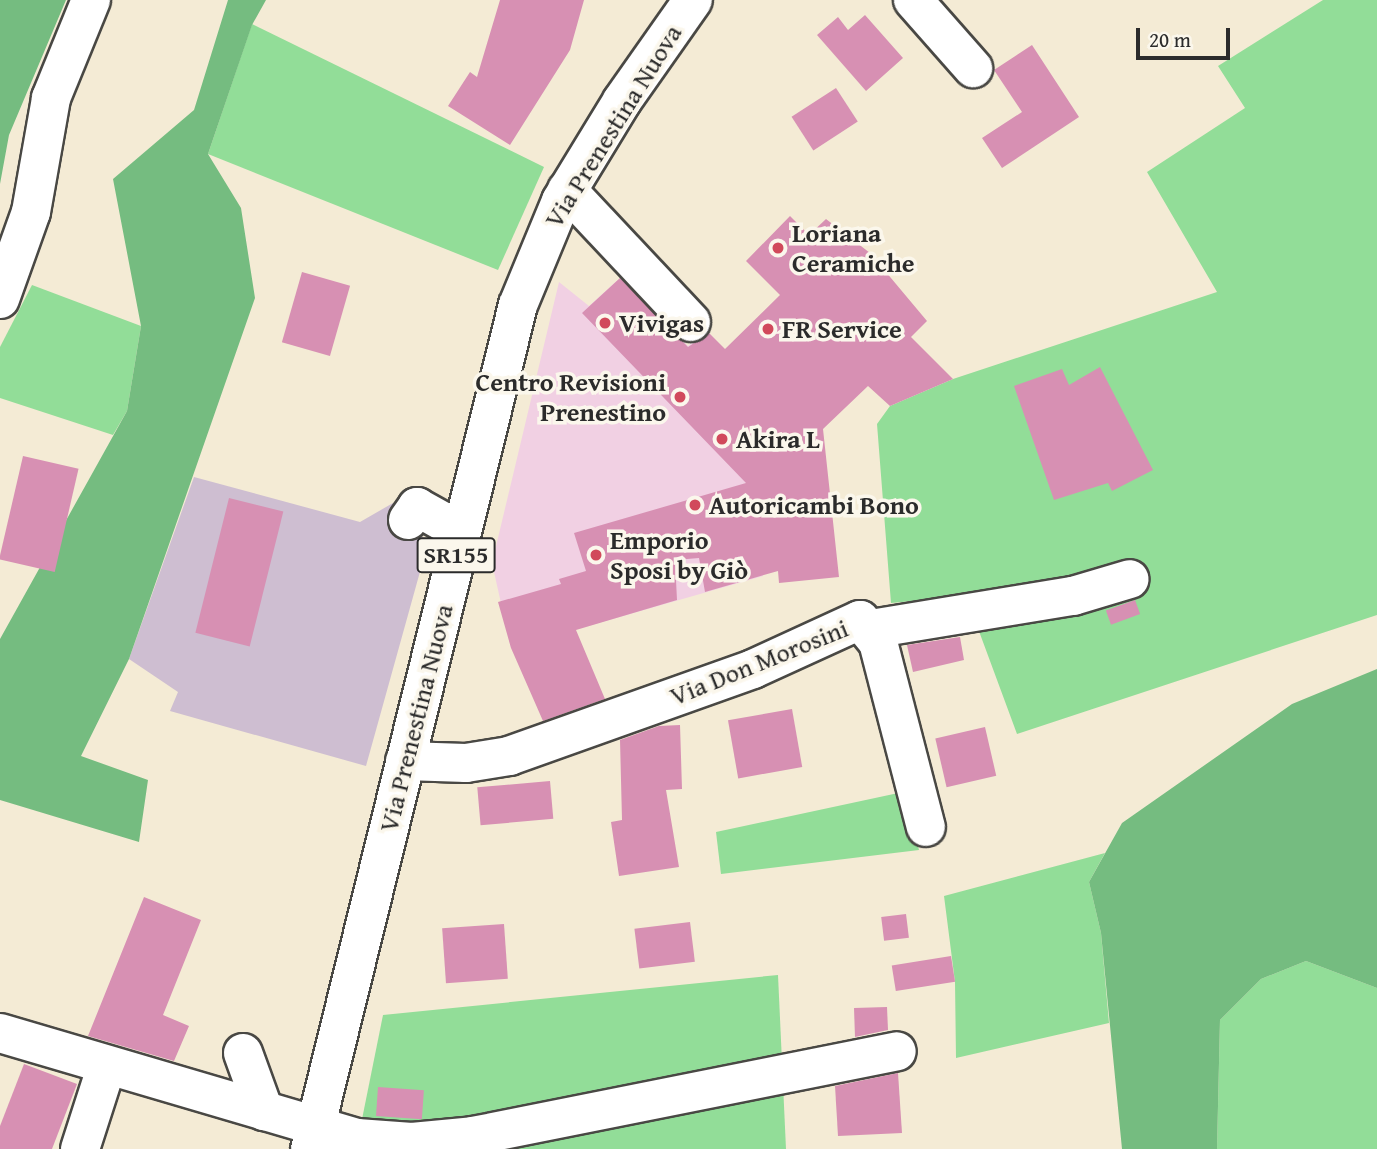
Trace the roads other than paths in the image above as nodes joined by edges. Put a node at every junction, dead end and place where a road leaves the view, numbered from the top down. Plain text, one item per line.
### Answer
1 (91, 0) edge
2 (693, 0) edge
3 (912, 0) edge
4 (973, 68) dead end
5 (567, 190) junction
6 (0, 299) edge
7 (691, 322) dead end
8 (416, 505) dead end
9 (462, 532) junction
10 (1130, 579) dead end
11 (872, 629) junction
12 (405, 761) junction
13 (926, 827) dead end
14 (0, 1033) edge
15 (897, 1051) dead end
16 (243, 1053) dead end
17 (107, 1065) junction
18 (264, 1111) junction
19 (313, 1138) edge
20 (80, 1149) edge

1 - 6 main road
2 - 5 main road, Via Prenestina Nuova / SR155
3 - 4 main road
5 - 7 main road
5 - 9 main road, Via Prenestina Nuova / SR155
8 - 9 main road
9 - 12 main road, Via Prenestina Nuova / SR155
10 - 11 main road
11 - 12 main road, Via Don Morosini
11 - 13 main road, Via Don Morosini
12 - 19 main road, Via Prenestina Nuova / SR155
14 - 17 main road
15 - 19 main road
16 - 18 main road
17 - 18 main road
17 - 20 main road
18 - 19 main road

